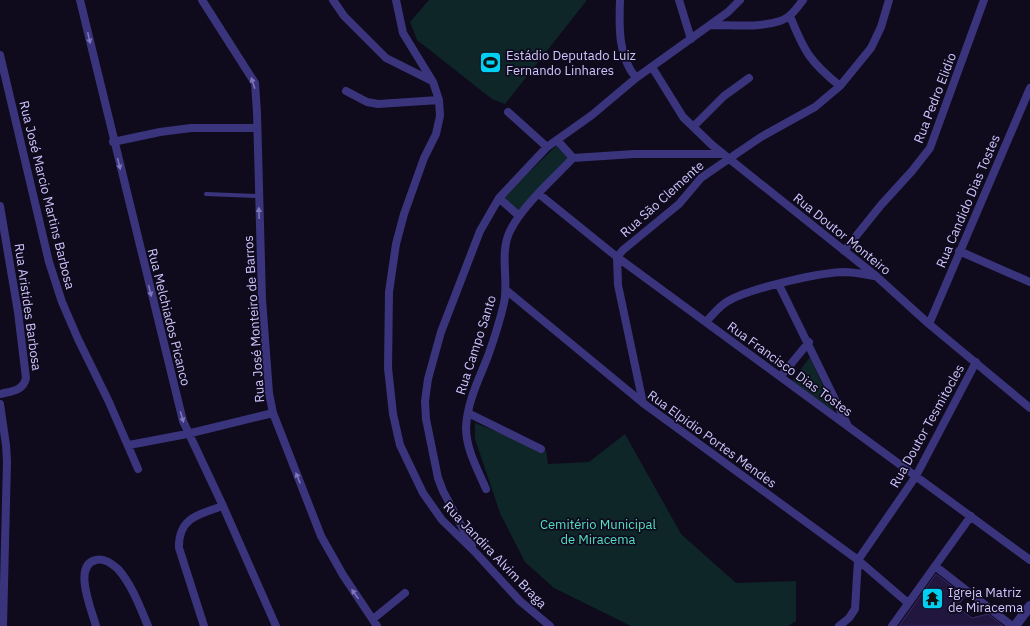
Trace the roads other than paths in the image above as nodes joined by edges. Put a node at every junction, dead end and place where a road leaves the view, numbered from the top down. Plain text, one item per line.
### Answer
1 (80, 0) edge
2 (202, 0) edge
3 (333, 0) edge
4 (396, 0) edge
5 (620, 0) edge
6 (680, 0) edge
7 (740, 0) edge
8 (803, 0) edge
9 (889, 0) edge
10 (984, 0) edge
11 (790, 16) junction
12 (711, 25) junction
13 (691, 39) junction
14 (0, 55) edge
15 (652, 68) junction
16 (636, 78) junction
17 (749, 78) dead end
18 (433, 82) junction
19 (840, 86) junction
20 (1030, 88) edge
21 (346, 91) dead end
22 (440, 100) junction
23 (508, 112) dead end
24 (693, 127) junction
25 (257, 128) junction
26 (557, 140) junction
27 (114, 142) junction
28 (547, 147) junction
29 (722, 154) junction
30 (573, 158) junction
31 (729, 160) junction
32 (206, 194) dead end
33 (539, 194) junction
34 (259, 196) junction
35 (499, 198) junction
36 (0, 206) edge
37 (518, 215) junction
38 (844, 251) junction
39 (959, 252) junction
40 (617, 257) junction
41 (876, 276) junction
42 (1030, 282) edge
43 (779, 285) junction
44 (506, 290) junction
45 (706, 322) junction
46 (929, 324) junction
47 (809, 342) junction
48 (976, 362) junction
49 (781, 376) junction
50 (0, 394) edge
51 (643, 403) junction
52 (0, 404) edge
53 (1030, 408) edge
54 (273, 413) junction
55 (468, 413) junction
56 (849, 426) junction
57 (187, 434) junction
58 (129, 445) junction
59 (541, 448) dead end
60 (138, 469) dead end
61 (916, 476) junction
62 (486, 489) dead end
63 (223, 506) junction
64 (971, 516) junction
65 (476, 553) junction
66 (858, 560) junction
67 (1030, 560) edge
68 (935, 566) junction
69 (405, 593) dead end
70 (908, 603) junction
71 (1030, 606) edge
72 (375, 623) edge
73 (3, 626) edge
74 (96, 626) edge
75 (148, 626) edge
76 (204, 626) edge
77 (276, 626) edge
78 (550, 626) edge
79 (839, 626) edge
80 (892, 626) edge
81 (1012, 626) edge
82 (1015, 626) edge

1 -> 27 street, Rua Melchiados Picanco
25 -> 2 street, Rua José Monteiro de Barros
3 - 18 street
4 - 18 street, Rua Jandira Alvim Braga
5 - 16 street
6 - 13 street
7 - 12 street
8 - 11 street
9 - 19 street, Rua São Clemente
10 - 38 street, Rua Pedro Elidio
11 - 12 street
11 - 19 street
12 - 13 street
13 - 15 street
14 - 58 street, Rua José Marcio Martins Barbosa
15 - 16 street
15 - 24 street, Rua Doutor Monteiro
16 - 26 street
17 - 24 street
18 - 22 street, Rua Jandira Alvim Braga
19 - 31 street, Rua São Clemente
20 - 39 street, Rua Candido Dias Tostes
21 - 22 street
22 - 65 street, Rua Jandira Alvim Braga
23 - 28 street
24 - 29 street, Rua Doutor Monteiro
25 - 27 street
25 - 34 street, Rua José Monteiro de Barros
26 - 28 street
26 - 30 street
27 -> 57 street, Rua Melchiados Picanco
28 - 35 street
29 - 30 street
29 - 31 street, Rua Doutor Monteiro
30 - 33 street, Rua Campo Santo
31 - 38 street, Rua Doutor Monteiro
31 - 40 street, Rua São Clemente
32 - 34 lane
33 - 37 street, Rua Campo Santo
33 - 40 street, Rua Francisco Dias Tostes
54 -> 34 street, Rua José Monteiro de Barros
35 - 37 street
35 - 65 street
36 - 50 street, Rua Aristides Barbosa
37 - 44 street, Rua Campo Santo
38 - 41 street, Rua Doutor Monteiro
39 - 42 street
39 - 46 street, Rua Candido Dias Tostes
40 - 45 street, Rua Francisco Dias Tostes
40 - 51 street
41 - 43 street
41 - 46 street, Rua Doutor Monteiro
43 - 45 street
43 - 47 street
44 - 51 street, Rua Elpidio Portes Mendes
44 - 55 street, Rua Campo Santo
45 - 49 street, Rua Francisco Dias Tostes
46 - 48 street, Rua Doutor Monteiro
47 - 49 street
47 - 56 street
48 - 53 street, Rua Doutor Monteiro
48 - 61 street, Rua Doutor Tesmitocles
49 - 56 street, Rua Francisco Dias Tostes
51 - 66 street, Rua Elpidio Portes Mendes
52 - 73 street
54 - 57 street
72 -> 54 street, Rua José Monteiro de Barros
55 - 59 street
55 - 62 street, Rua Campo Santo
56 - 61 street, Rua Francisco Dias Tostes
57 - 58 street
57 - 63 street, Rua Melchiados Picanco
58 - 60 street, Rua José Marcio Martins Barbosa
61 - 64 street, Rua Francisco Dias Tostes
61 - 66 street, Rua Doutor Tesmitocles
63 - 76 street
63 - 77 street, Rua Melchiados Picanco
64 - 67 street, Rua Francisco Dias Tostes
64 - 68 street
65 - 78 street, Rua Jandira Alvim Braga
66 - 70 street, Rua Elpidio Portes Mendes
66 - 79 street
68 - 70 street
68 - 81 street
69 - 72 street
70 - 80 street
71 - 82 street
74 - 75 street

